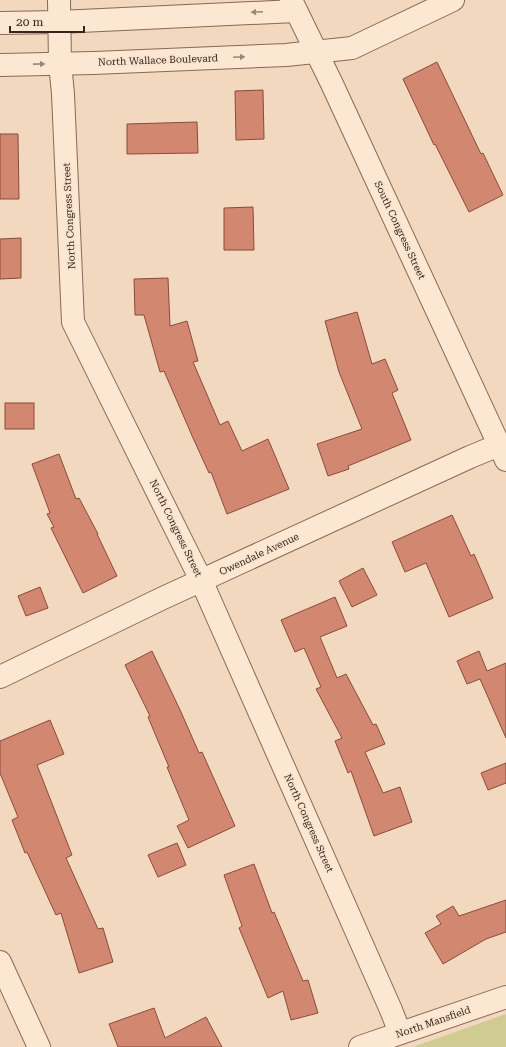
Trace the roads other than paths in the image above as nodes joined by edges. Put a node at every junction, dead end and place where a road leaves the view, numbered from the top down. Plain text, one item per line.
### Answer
1 (59, 0) edge
2 (453, 0) edge
3 (294, 6) edge
4 (59, 22) junction
5 (0, 23) edge
6 (316, 51) junction
7 (60, 63) junction
8 (0, 65) edge
9 (503, 452) edge
10 (201, 580) junction
11 (0, 676) edge
12 (0, 962) edge
13 (506, 997) edge
14 (400, 1033) junction
15 (39, 1047) edge
16 (360, 1047) edge

1 - 4 street, North Congress Street
2 - 6 street, North Wallace Boulevard
3 -> 4 street
3 - 6 street, South Congress Street
4 - 5 street
4 - 7 street, North Congress Street
7 -> 6 street, North Wallace Boulevard
6 - 9 street, South Congress Street
8 -> 7 street, North Wallace Boulevard
7 - 10 street, North Congress Street
9 - 10 street, Owendale Avenue
10 - 11 street, Owendale Avenue
10 - 14 street, North Congress Street
12 - 15 street
13 - 14 street, North Mansfield
14 - 16 street, North Mansfield

